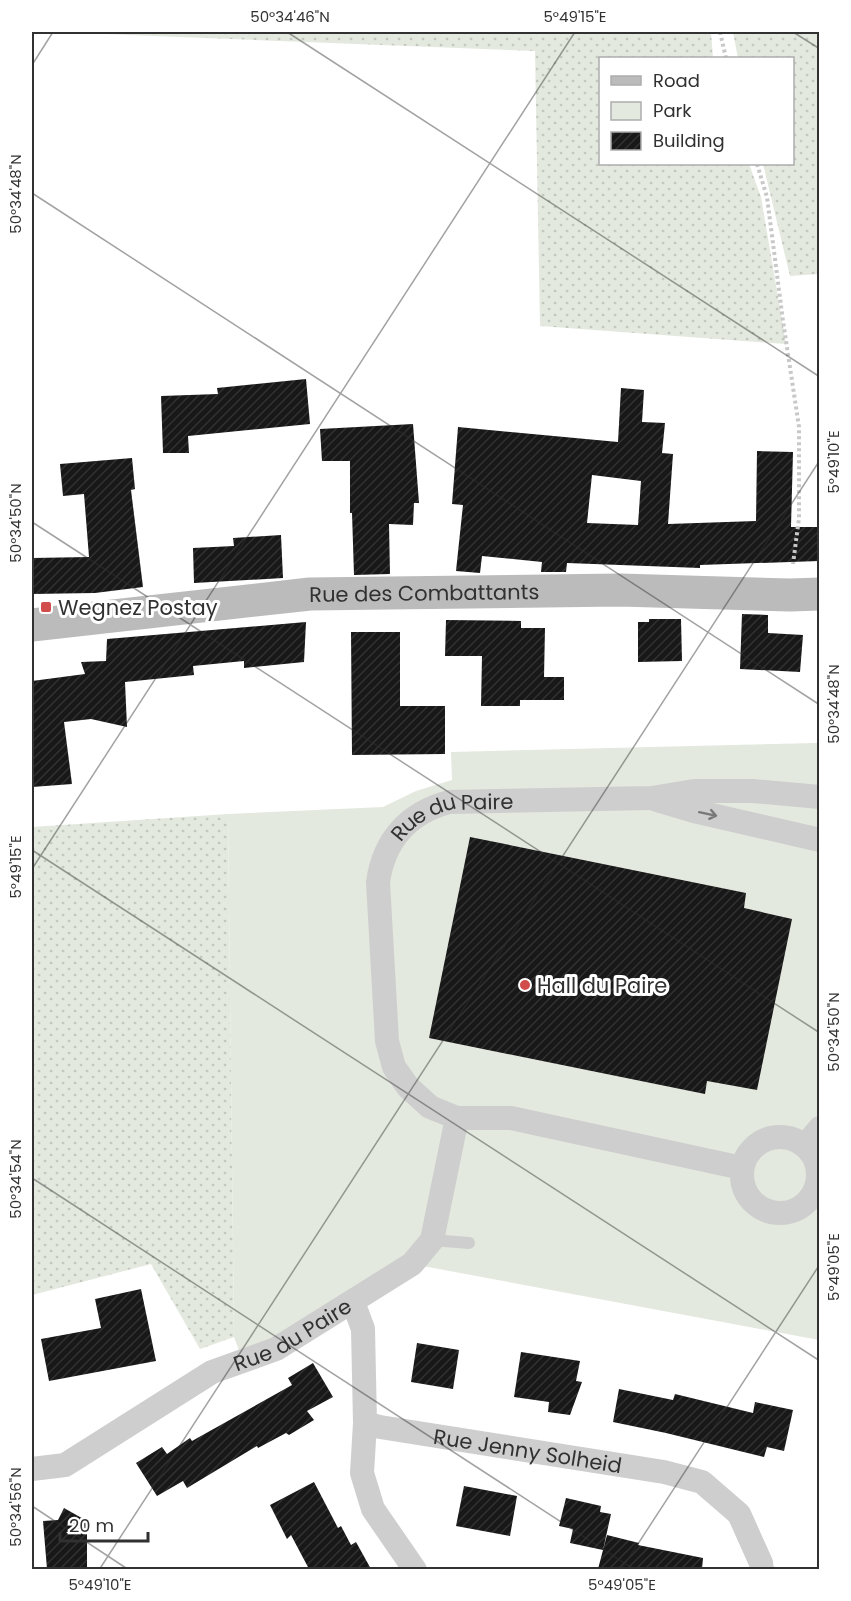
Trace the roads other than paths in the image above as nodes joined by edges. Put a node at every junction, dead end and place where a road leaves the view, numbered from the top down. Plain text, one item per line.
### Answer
1 (805, 594) edge
2 (32, 625) edge
3 (819, 797) edge
4 (652, 798) junction
5 (819, 840) edge
6 (457, 1118) junction
7 (812, 1137) edge
8 (742, 1168) junction
9 (818, 1184) edge
10 (432, 1240) junction
11 (469, 1243) dead end
12 (353, 1302) junction
13 (365, 1423) junction
14 (32, 1469) edge
15 (415, 1569) edge
16 (762, 1569) edge

1 - 2 street, Rue des Combattants
3 - 4 street, Rue du Paire
4 -> 5 street, Rue du Paire
4 - 6 street, Rue du Paire
6 - 8 street, Rue du Paire
6 - 10 street, Rue du Paire
7 - 8 street
7 - 9 street
8 - 9 street
10 - 11 lane
10 - 12 street, Rue du Paire
12 - 13 street
12 - 14 street, Rue du Paire
13 - 15 street
13 - 16 street, Rue Jenny Solheid

